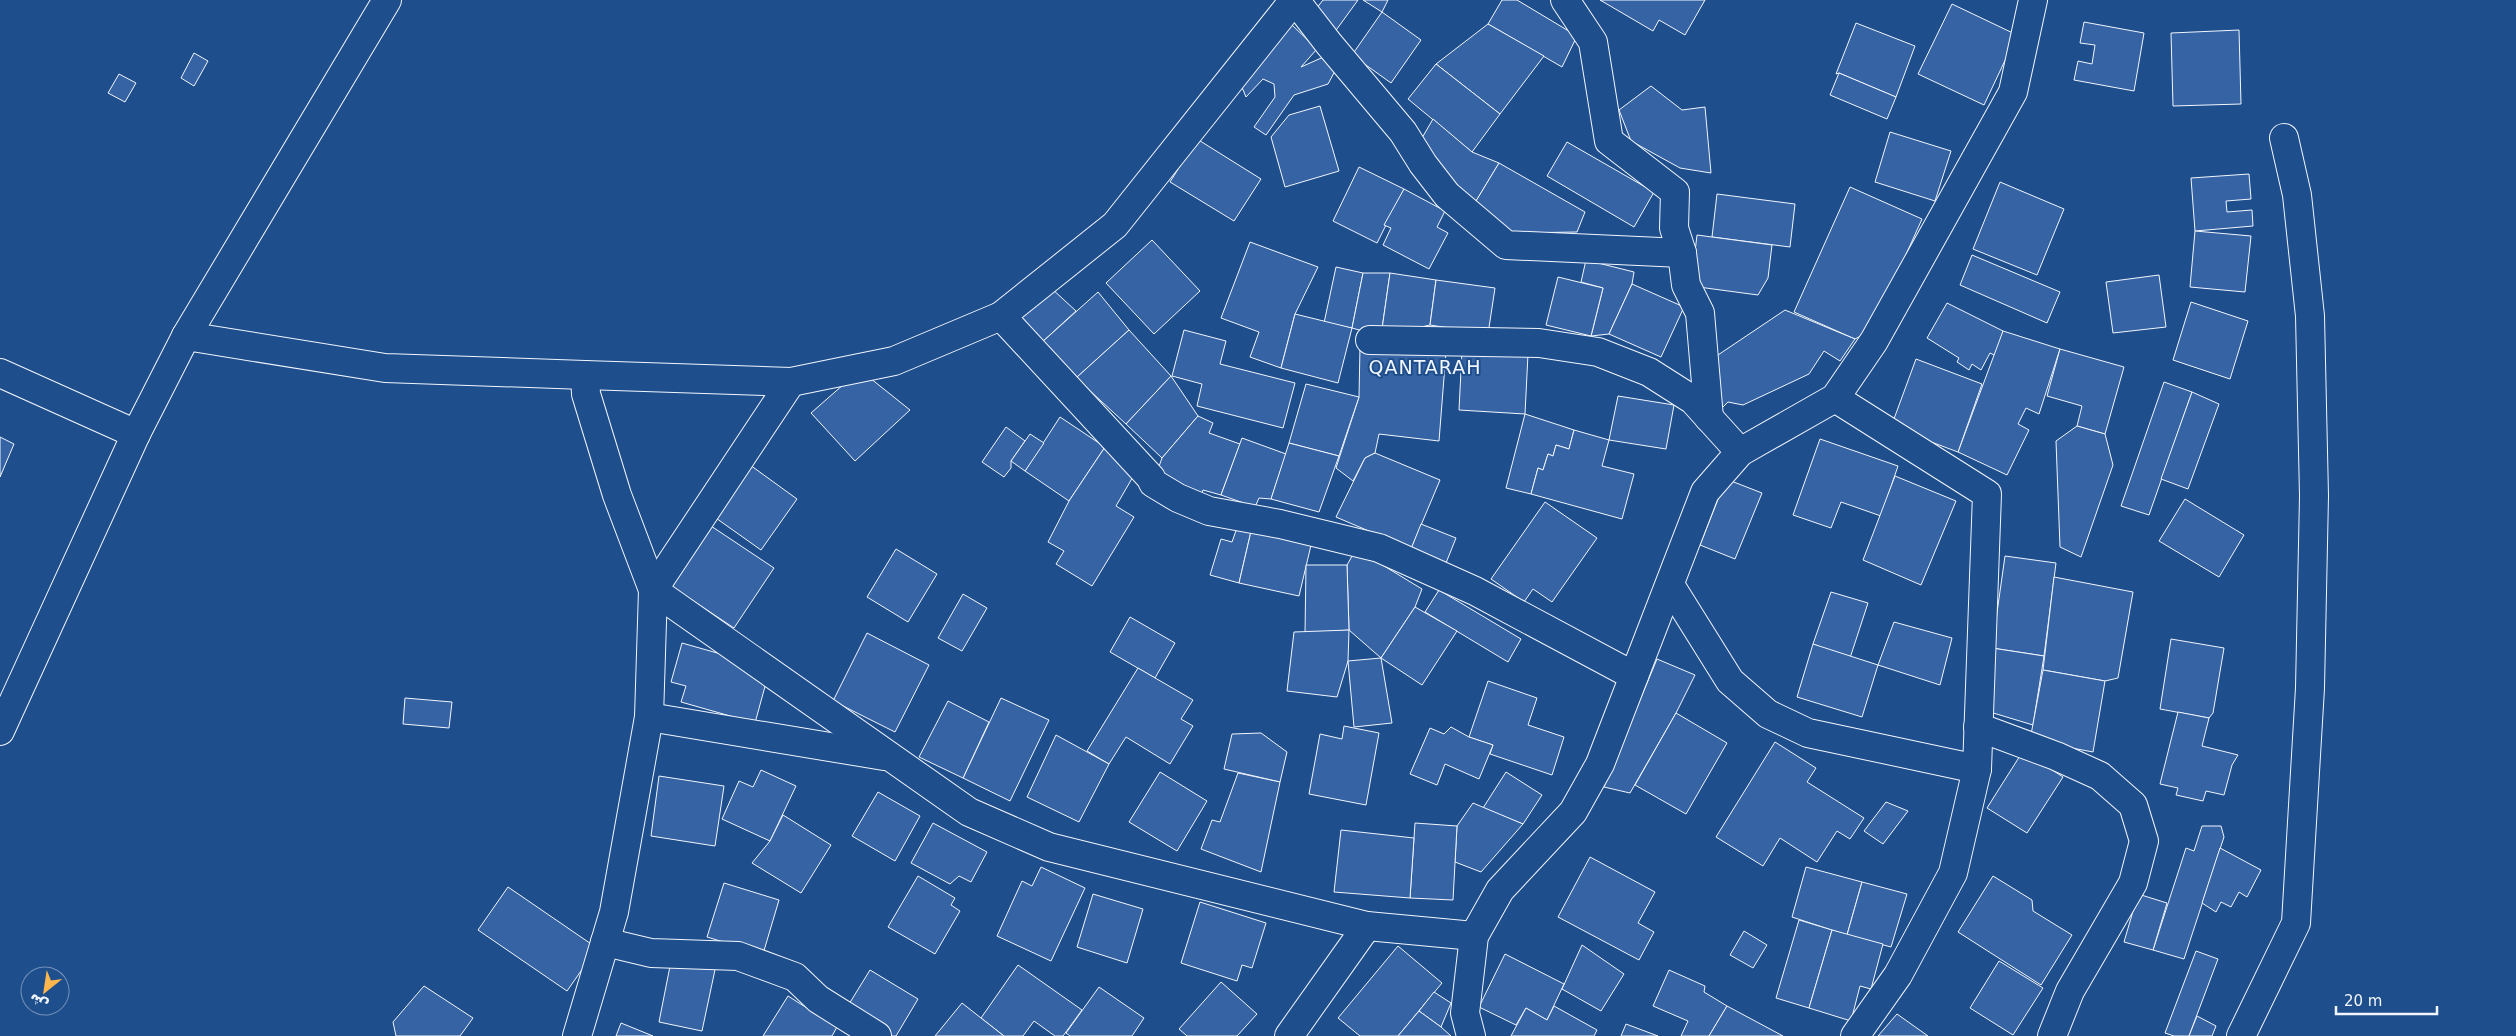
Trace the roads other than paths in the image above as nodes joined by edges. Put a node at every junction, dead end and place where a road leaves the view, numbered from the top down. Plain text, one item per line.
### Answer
1 (387, 0) edge
2 (1294, 0) edge
3 (1565, 0) edge
4 (2033, 0) edge
5 (2284, 138) dead end
6 (1682, 253) junction
7 (1001, 316) junction
8 (186, 336) junction
9 (1370, 340) dead end
10 (0, 373) edge
11 (585, 375) junction
12 (791, 382) junction
13 (1834, 398) junction
14 (1708, 418) junction
15 (136, 434) junction
16 (1740, 452) junction
17 (1670, 585) junction
18 (653, 590) junction
19 (1634, 676) junction
20 (649, 717) junction
21 (1978, 727) junction
22 (0, 731) edge
23 (891, 757) junction
24 (1977, 769) junction
25 (1367, 926) junction
26 (1474, 936) junction
27 (605, 942) junction
28 (577, 1036) edge
29 (877, 1036) edge
30 (1289, 1036) edge
31 (1471, 1036) edge
32 (1855, 1036) edge
33 (2052, 1036) edge
34 (2241, 1036) edge

1 - 8 street
2 - 6 street
2 - 7 street
3 - 6 street
4 - 13 street
5 - 34 street
6 - 14 street
7 - 12 street
7 - 19 street
8 - 11 street
8 - 15 street
9 - 14 street
10 - 15 street
11 - 12 street
11 - 18 street
12 - 18 street
13 - 16 street
13 - 21 street
14 - 16 street
15 - 22 street
16 - 17 street
17 - 19 street
17 - 24 street
18 - 20 street
18 - 23 street
19 - 26 street
20 - 23 street
20 - 27 street
21 - 24 street
21 - 33 street
23 - 25 street
24 - 32 street
25 - 26 street
25 - 30 street
26 - 31 street
27 - 28 street
27 - 29 street

